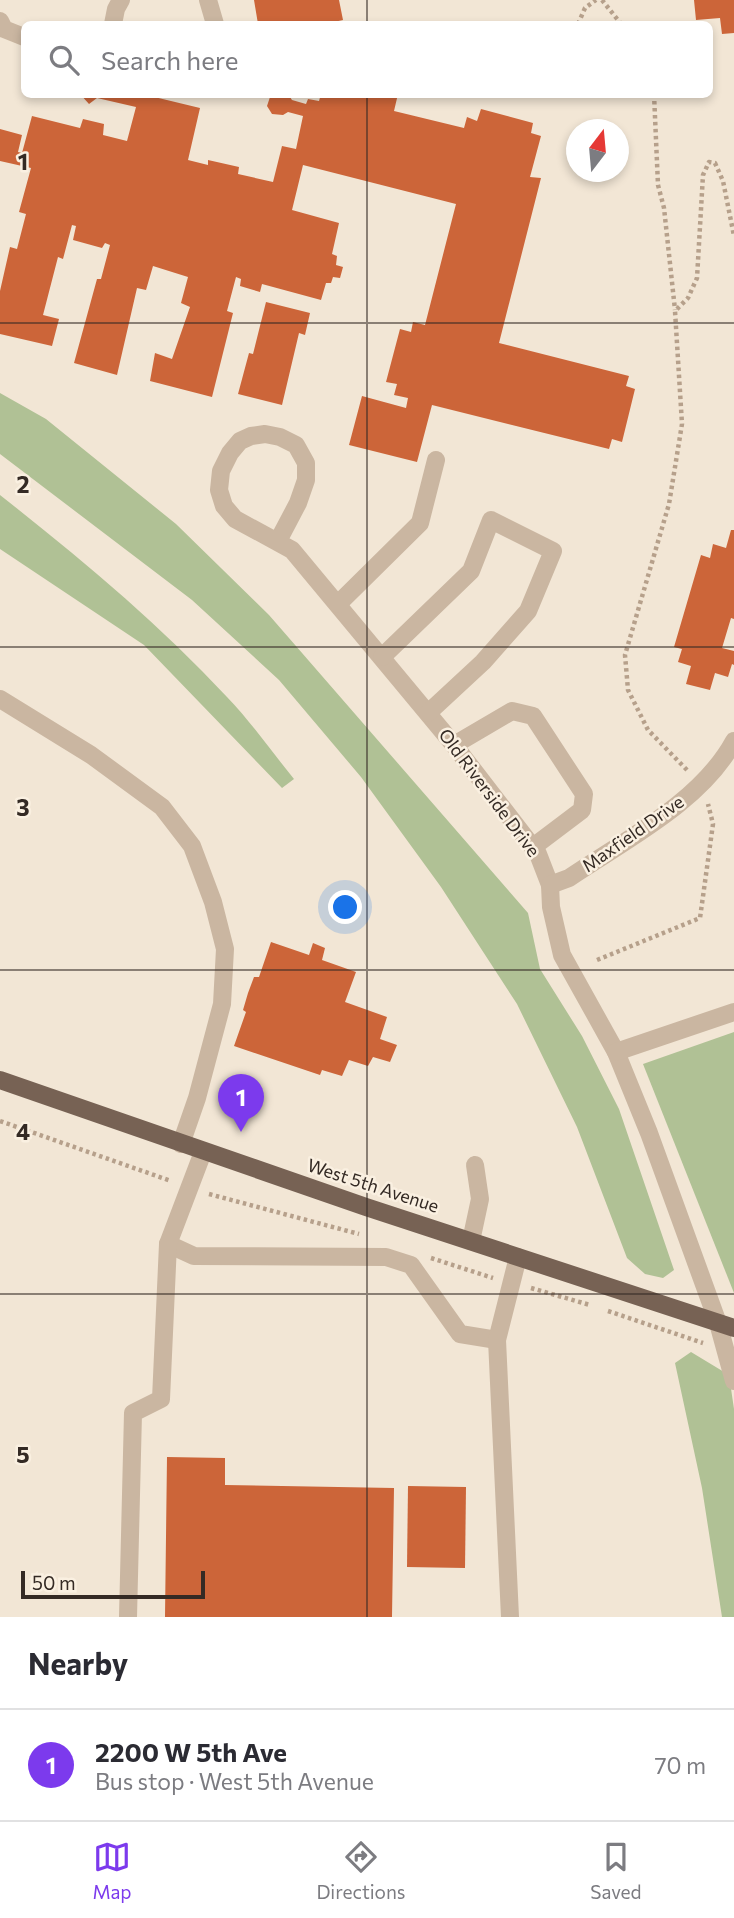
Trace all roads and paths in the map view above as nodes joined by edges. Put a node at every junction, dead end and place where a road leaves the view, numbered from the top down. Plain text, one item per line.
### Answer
1 (121, 0) edge
2 (208, 0) edge
3 (596, 0) edge
4 (602, 0) edge
5 (0, 21) edge
6 (114, 21) edge
7 (215, 21) edge
8 (579, 21) edge
9 (619, 21) edge
10 (21, 36) edge
11 (654, 98) edge
12 (734, 236) edge
13 (675, 311) junction
14 (436, 460) dead end
15 (278, 541) junction
16 (338, 604) junction
17 (382, 657) junction
18 (0, 699) edge
19 (428, 713) junction
20 (734, 741) edge
21 (454, 745) junction
22 (691, 773) dead end
23 (707, 803) dead end
24 (533, 847) junction
25 (550, 885) junction
26 (597, 960) dead end
27 (734, 1012) edge
28 (616, 1052) junction
29 (0, 1080) edge
30 (181, 1144) junction
31 (203, 1152) junction
32 (475, 1165) dead end
33 (471, 1241) junction
34 (168, 1244) junction
35 (518, 1257) junction
36 (726, 1325) edge
37 (496, 1340) junction
38 (734, 1381) edge
39 (128, 1617) edge
40 (510, 1617) edge

1 - 6 street
2 - 7 street
3 - 8 path
4 - 9 path
5 - 10 street
11 - 13 path
12 - 13 path
13 - 22 path
14 - 16 street
15 - 15 street, Old Riverside Drive
15 - 16 street, Old Riverside Drive
16 - 17 street, Old Riverside Drive
17 - 19 street, Old Riverside Drive
17 - 19 street
18 - 30 street
19 - 21 street, Old Riverside Drive
20 - 25 street, Maxfield Drive
21 - 24 street, Old Riverside Drive
21 - 24 street
23 - 26 path
24 - 25 street, Old Riverside Drive
25 - 28 street, Old Riverside Drive
27 - 28 street
28 - 36 street, Old Riverside Drive
29 - 30 main road, West 5th Avenue
30 - 31 main road, West 5th Avenue
31 - 33 main road, West 5th Avenue
31 - 34 street
32 - 33 street
33 - 35 main road, West 5th Avenue
34 - 37 street
34 - 39 street
35 - 36 main road, West 5th Avenue
35 - 37 street
36 - 38 street, Old Riverside Drive
37 - 40 street

